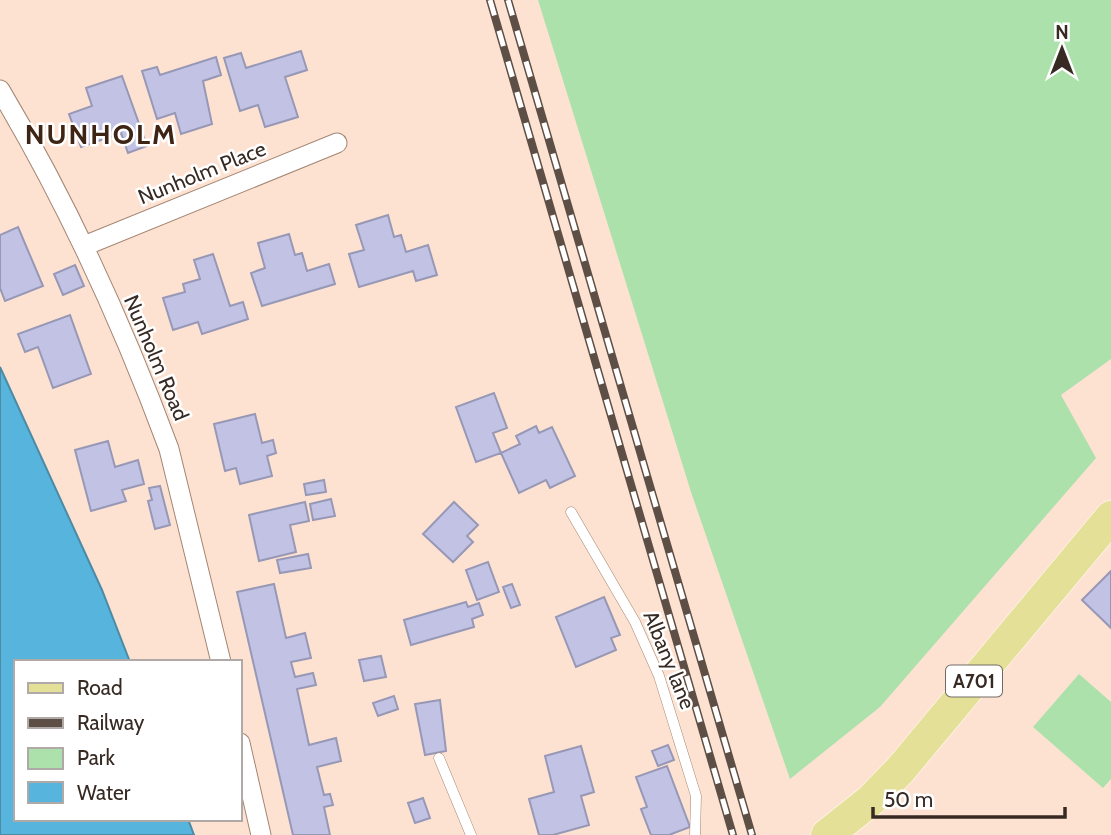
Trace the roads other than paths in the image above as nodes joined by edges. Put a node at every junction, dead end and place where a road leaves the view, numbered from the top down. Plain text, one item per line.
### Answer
1 (0, 90) edge
2 (337, 143) dead end
3 (84, 246) junction
4 (571, 512) dead end
5 (1111, 517) edge
6 (221, 660) edge
7 (242, 752) edge
8 (439, 758) dead end
9 (261, 835) edge
10 (471, 835) edge
11 (695, 835) edge
12 (827, 835) edge

1 - 3 street, Nunholm Road
2 - 3 street, Nunholm Place
3 - 6 street, Nunholm Road
4 - 11 lane, Albany lane
5 - 12 main road, A701
7 - 9 street
8 - 10 lane

